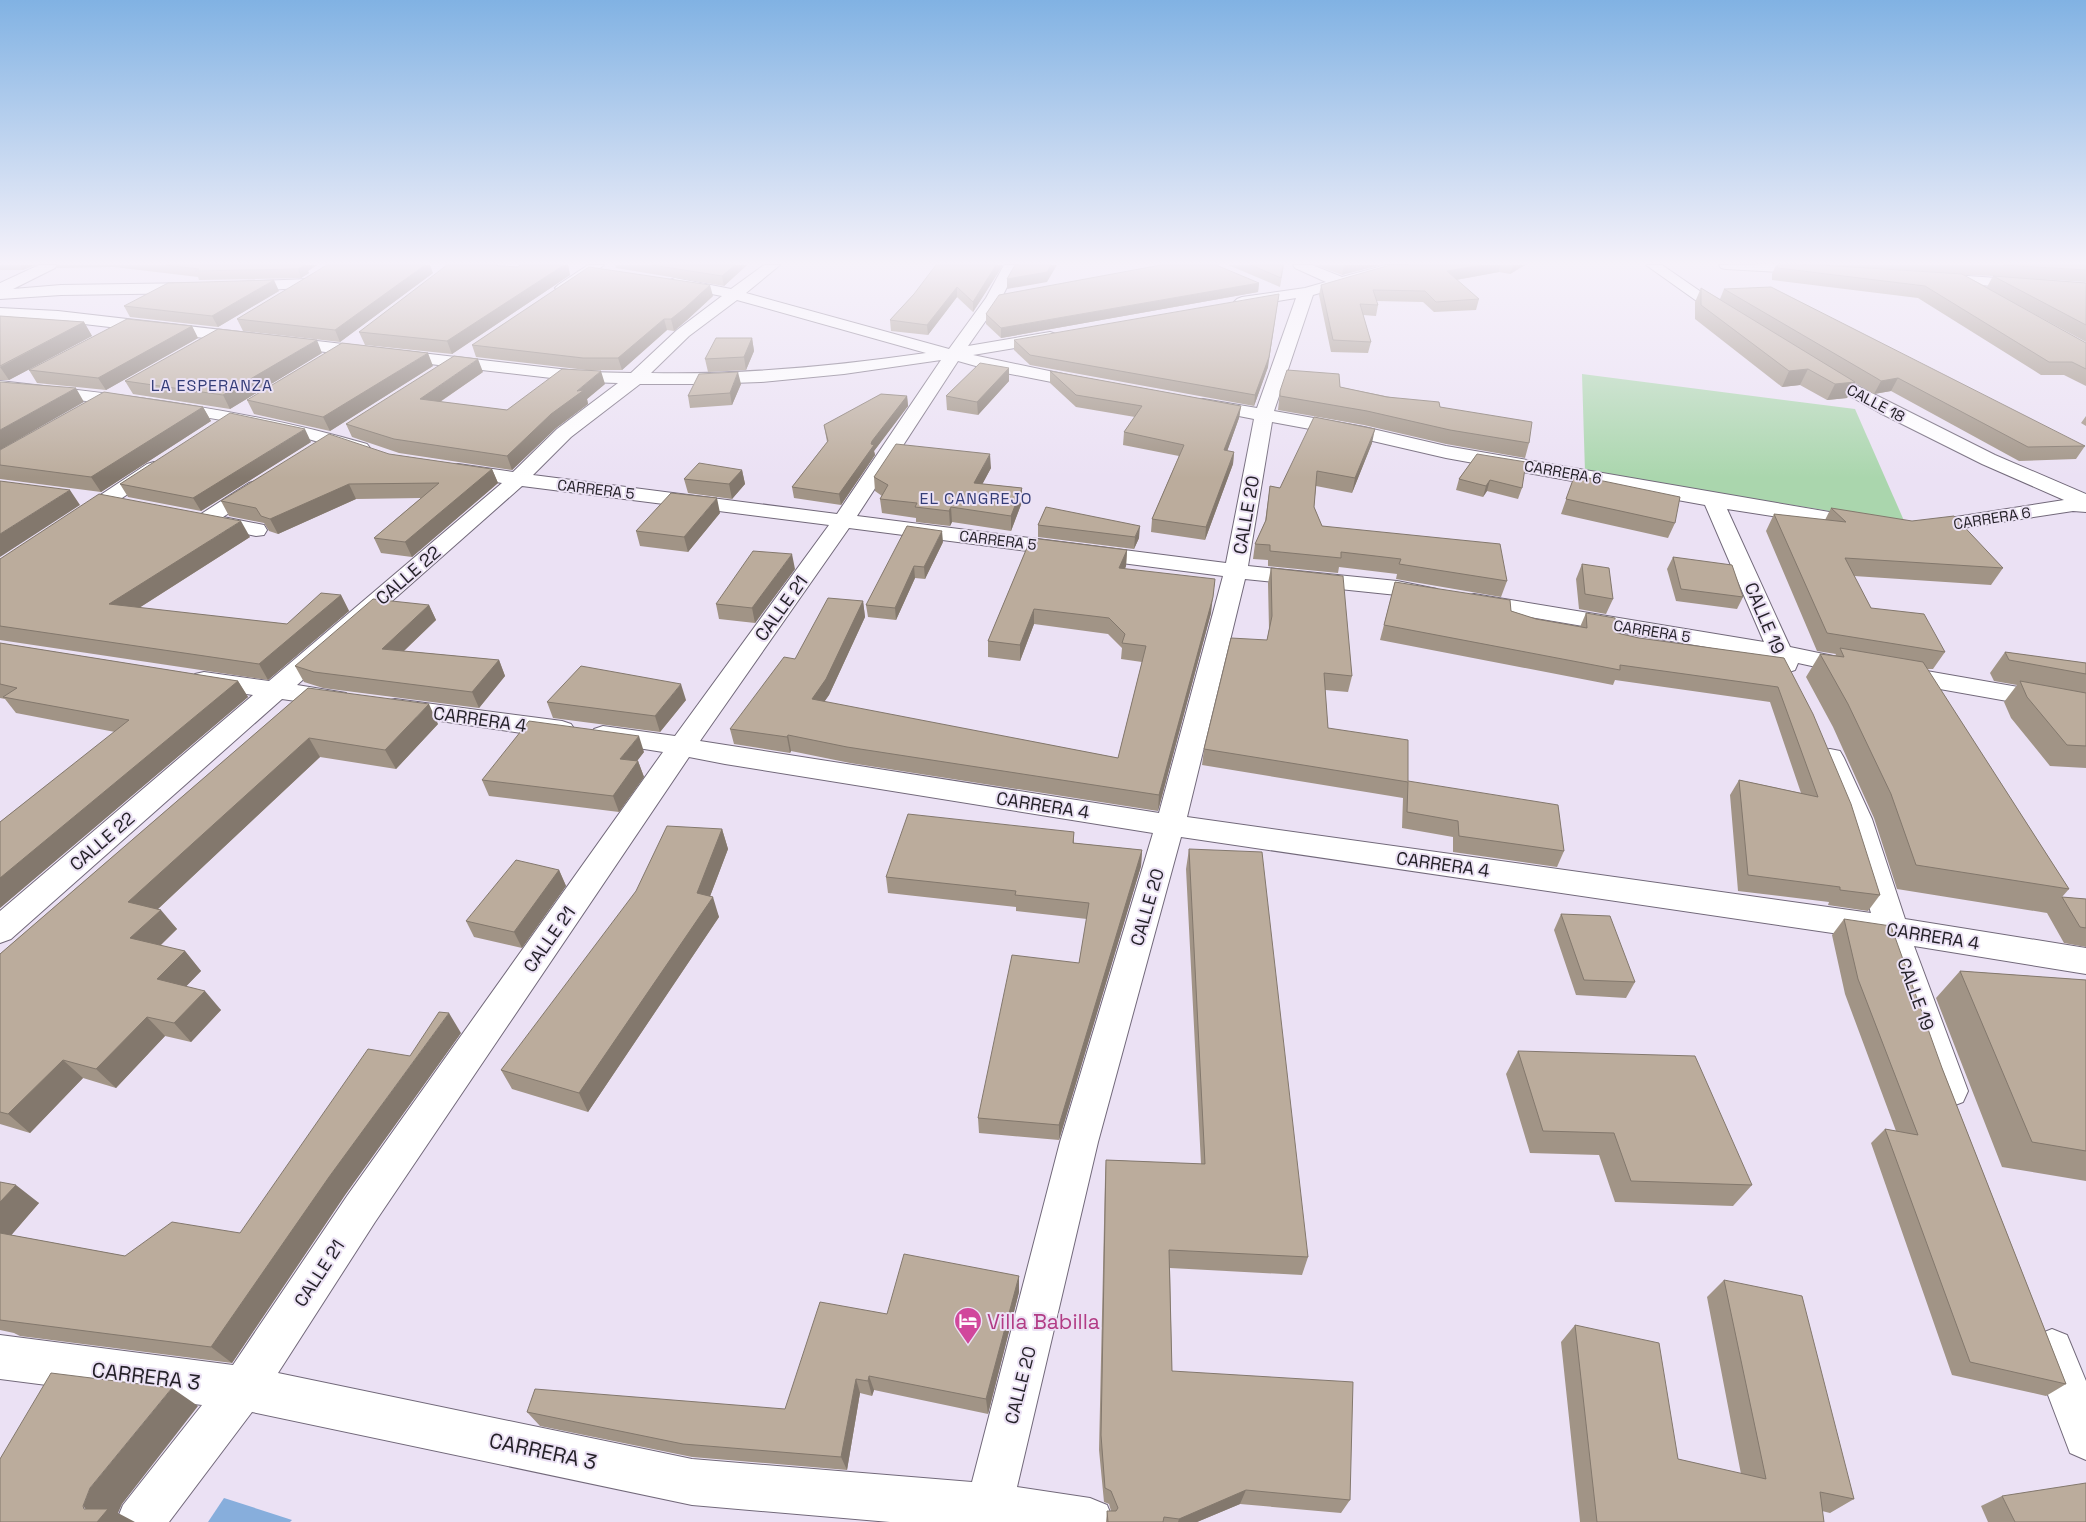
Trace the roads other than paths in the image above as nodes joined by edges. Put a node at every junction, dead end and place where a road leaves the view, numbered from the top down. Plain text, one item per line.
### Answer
1 (219, 336) edge
2 (240, 336) edge
3 (362, 336) edge
4 (680, 336) edge
5 (888, 336) edge
6 (967, 336) edge
7 (1053, 336) edge
8 (1283, 336) edge
9 (198, 348) edge
10 (346, 348) junction
11 (473, 350) edge
12 (954, 354) junction
13 (456, 361) junction
14 (1804, 362) edge
15 (322, 363) edge
16 (36, 373) edge
17 (432, 376) edge
18 (636, 378) junction
19 (133, 384) edge
20 (1107, 387) edge
21 (4, 388) edge
22 (109, 398) junction
23 (1186, 401) edge
24 (258, 402) edge
25 (85, 412) edge
26 (1264, 415) junction
27 (233, 417) junction
28 (209, 433) edge
29 (378, 454) edge
30 (168, 460) edge
31 (434, 466) edge
32 (274, 475) edge
33 (518, 479) junction
34 (78, 497) dead end
35 (1713, 500) junction
36 (107, 501) junction
37 (2086, 501) edge
38 (134, 506) edge
39 (2086, 506) edge
40 (843, 521) junction
41 (66, 527) edge
42 (256, 530) dead end
43 (1236, 571) junction
44 (1779, 652) junction
45 (177, 676) edge
46 (275, 691) junction
47 (1799, 691) edge
48 (2086, 707) edge
49 (1818, 728) edge
50 (682, 746) junction
51 (1170, 825) junction
52 (1892, 929) junction
53 (0, 930) edge
54 (2086, 961) edge
55 (1961, 1120) edge
56 (2040, 1321) edge
57 (0, 1357) edge
58 (244, 1388) junction
59 (2086, 1437) edge
60 (987, 1514) edge
61 (140, 1522) edge
62 (1090, 1522) edge

1 - 9 street
2 - 10 street
3 - 10 street
4 - 18 street, CALLE 22
5 - 12 street
6 - 12 street, CALLE 21
7 - 12 street
8 - 26 street, CALLE 20
10 - 13 street
10 - 15 street
11 - 13 street
12 - 18 street
12 - 20 street
12 - 40 street, CALLE 21
13 - 17 street
13 - 18 street
14 - 37 street, CALLE 18
16 - 21 street
18 - 33 street, CALLE 22
19 - 22 street
21 - 22 street
22 - 25 street
22 - 27 street
23 - 26 street, CARRERA 6
24 - 27 street
26 - 35 street, CARRERA 6
26 - 43 street, CALLE 20
27 - 28 street
27 - 29 street
30 - 36 street
31 - 33 street, CARRERA 5
32 - 42 street
33 - 40 street, CARRERA 5
33 - 46 street, CALLE 22
34 - 36 street
35 - 39 street, CARRERA 6
35 - 44 street, CALLE 19
36 - 38 street
36 - 41 street
40 - 43 street, CARRERA 5
40 - 50 street, CALLE 21
43 - 44 street, CARRERA 5
43 - 51 street, CALLE 20
44 - 47 street, CALLE 19
44 - 48 street, CARRERA 5
45 - 46 street, CARRERA 4
46 - 50 street, CARRERA 4
46 - 53 street, CALLE 22
49 - 52 street, CALLE 19
50 - 51 street, CARRERA 4
50 - 58 street, CALLE 21
51 - 52 street, CARRERA 4
51 - 60 street, CALLE 20
52 - 54 street, CARRERA 4
52 - 55 street, CALLE 19
56 - 59 street
57 - 58 street, CARRERA 3
58 - 60 street, CARRERA 3
58 - 61 street, CALLE 21
60 - 62 street, CARRERA 3

